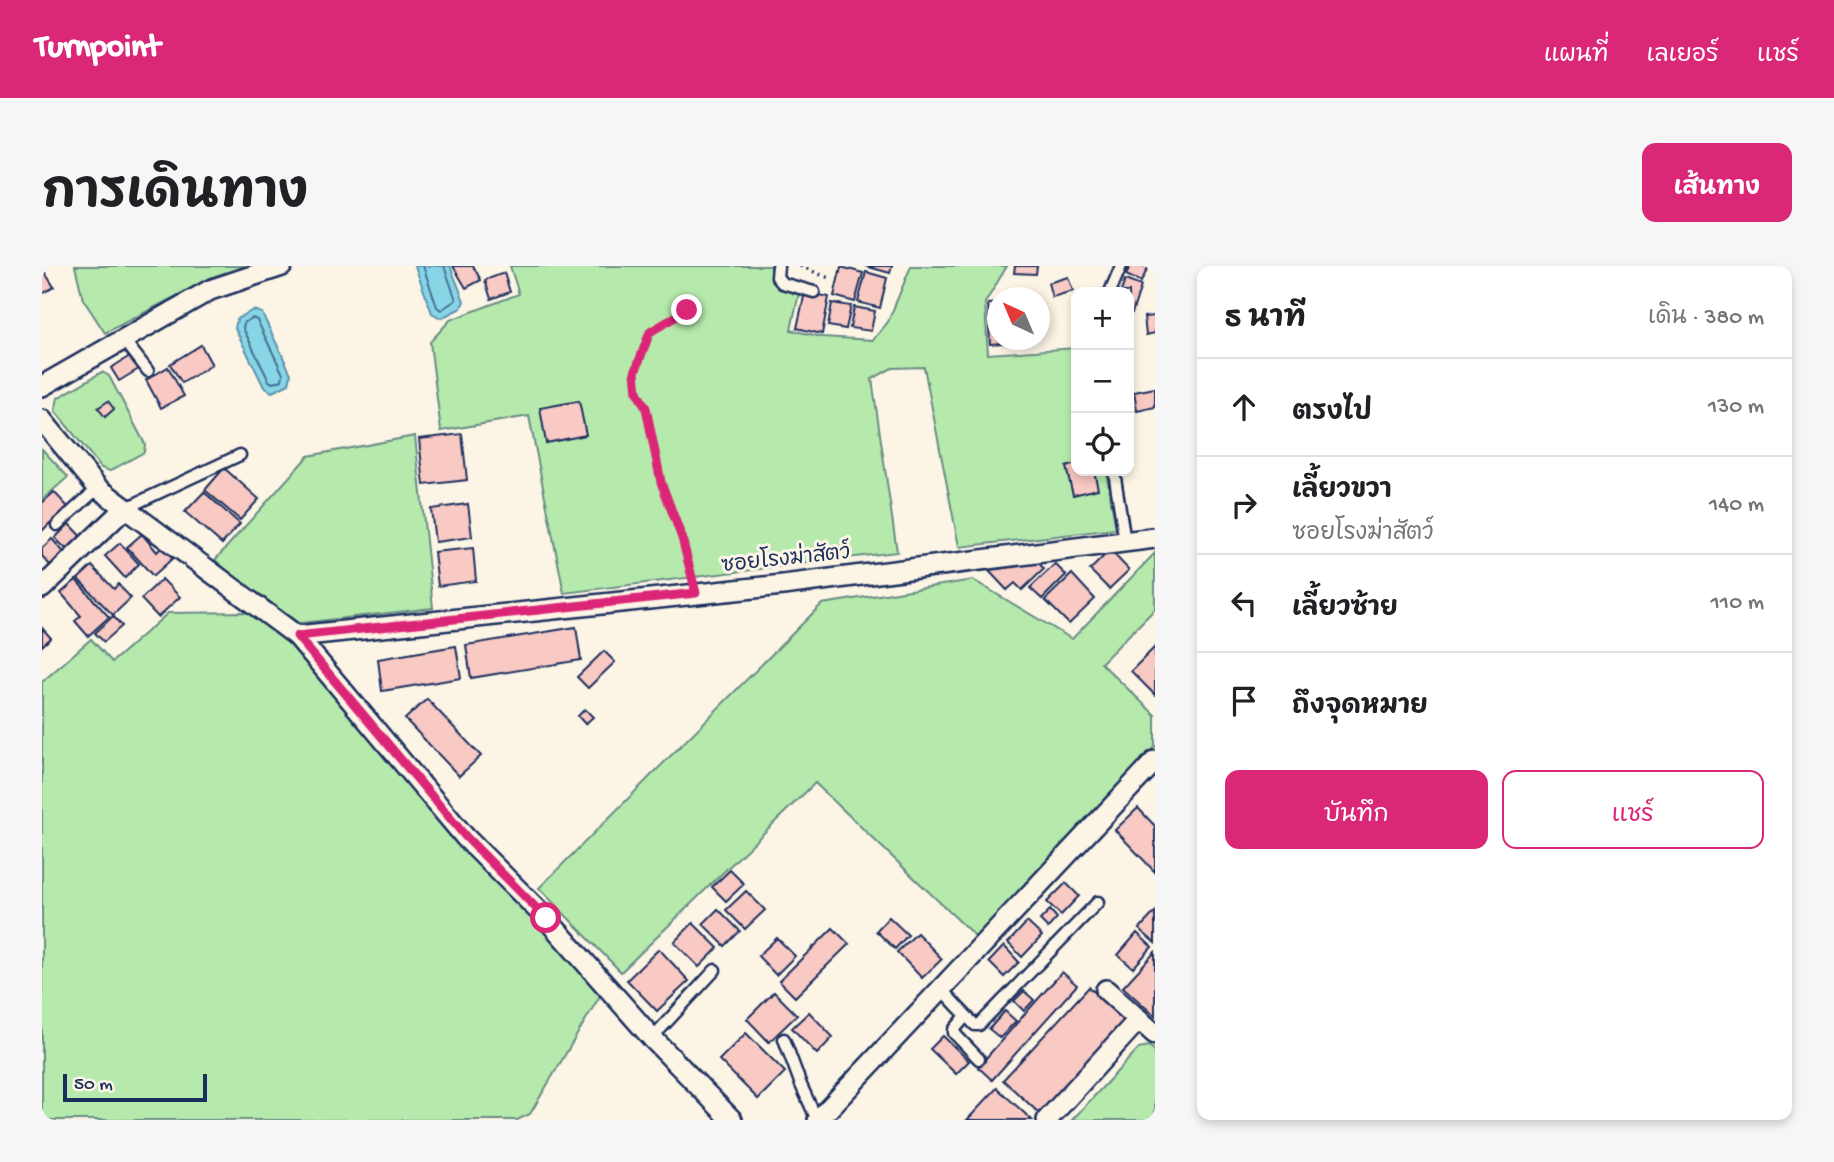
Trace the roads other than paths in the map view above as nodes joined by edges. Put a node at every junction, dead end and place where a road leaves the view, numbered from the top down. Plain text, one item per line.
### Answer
1 (282, 266) edge
2 (778, 266) edge
3 (1121, 266) edge
4 (1112, 287) edge
5 (814, 292) dead end
6 (124, 340) junction
7 (148, 371) dead end
8 (42, 386) edge
9 (42, 420) edge
10 (240, 455) dead end
11 (1115, 476) edge
12 (97, 488) junction
13 (124, 509) junction
14 (57, 524) dead end
15 (1155, 538) edge
16 (1125, 542) junction
17 (42, 588) edge
18 (297, 636) junction
19 (1155, 761) edge
20 (1098, 902) dead end
21 (715, 970) dead end
22 (941, 989) junction
23 (1107, 990) dead end
24 (966, 1016) junction
25 (1139, 1019) junction
26 (1155, 1034) edge
27 (652, 1038) junction
28 (784, 1039) dead end
29 (979, 1059) dead end
30 (727, 1118) edge
31 (818, 1120) edge
32 (1047, 1120) edge

1 - 6 street
2 - 5 lane
3 - 4 lane
6 - 7 lane
6 - 8 street
9 - 12 street
10 - 13 lane
11 - 16 lane
12 - 13 street
12 - 14 lane
13 - 17 street
13 - 18 street
15 - 16 street, ซอยโรงฆ่าสัตว์
16 - 18 street, ซอยโรงฆ่าสัตว์
18 - 27 street
19 - 22 street
20 - 24 lane
21 - 27 lane
22 - 24 lane
22 - 31 street
23 - 25 street
24 - 29 lane
25 - 26 street
25 - 32 street
27 - 30 street
28 - 31 lane

